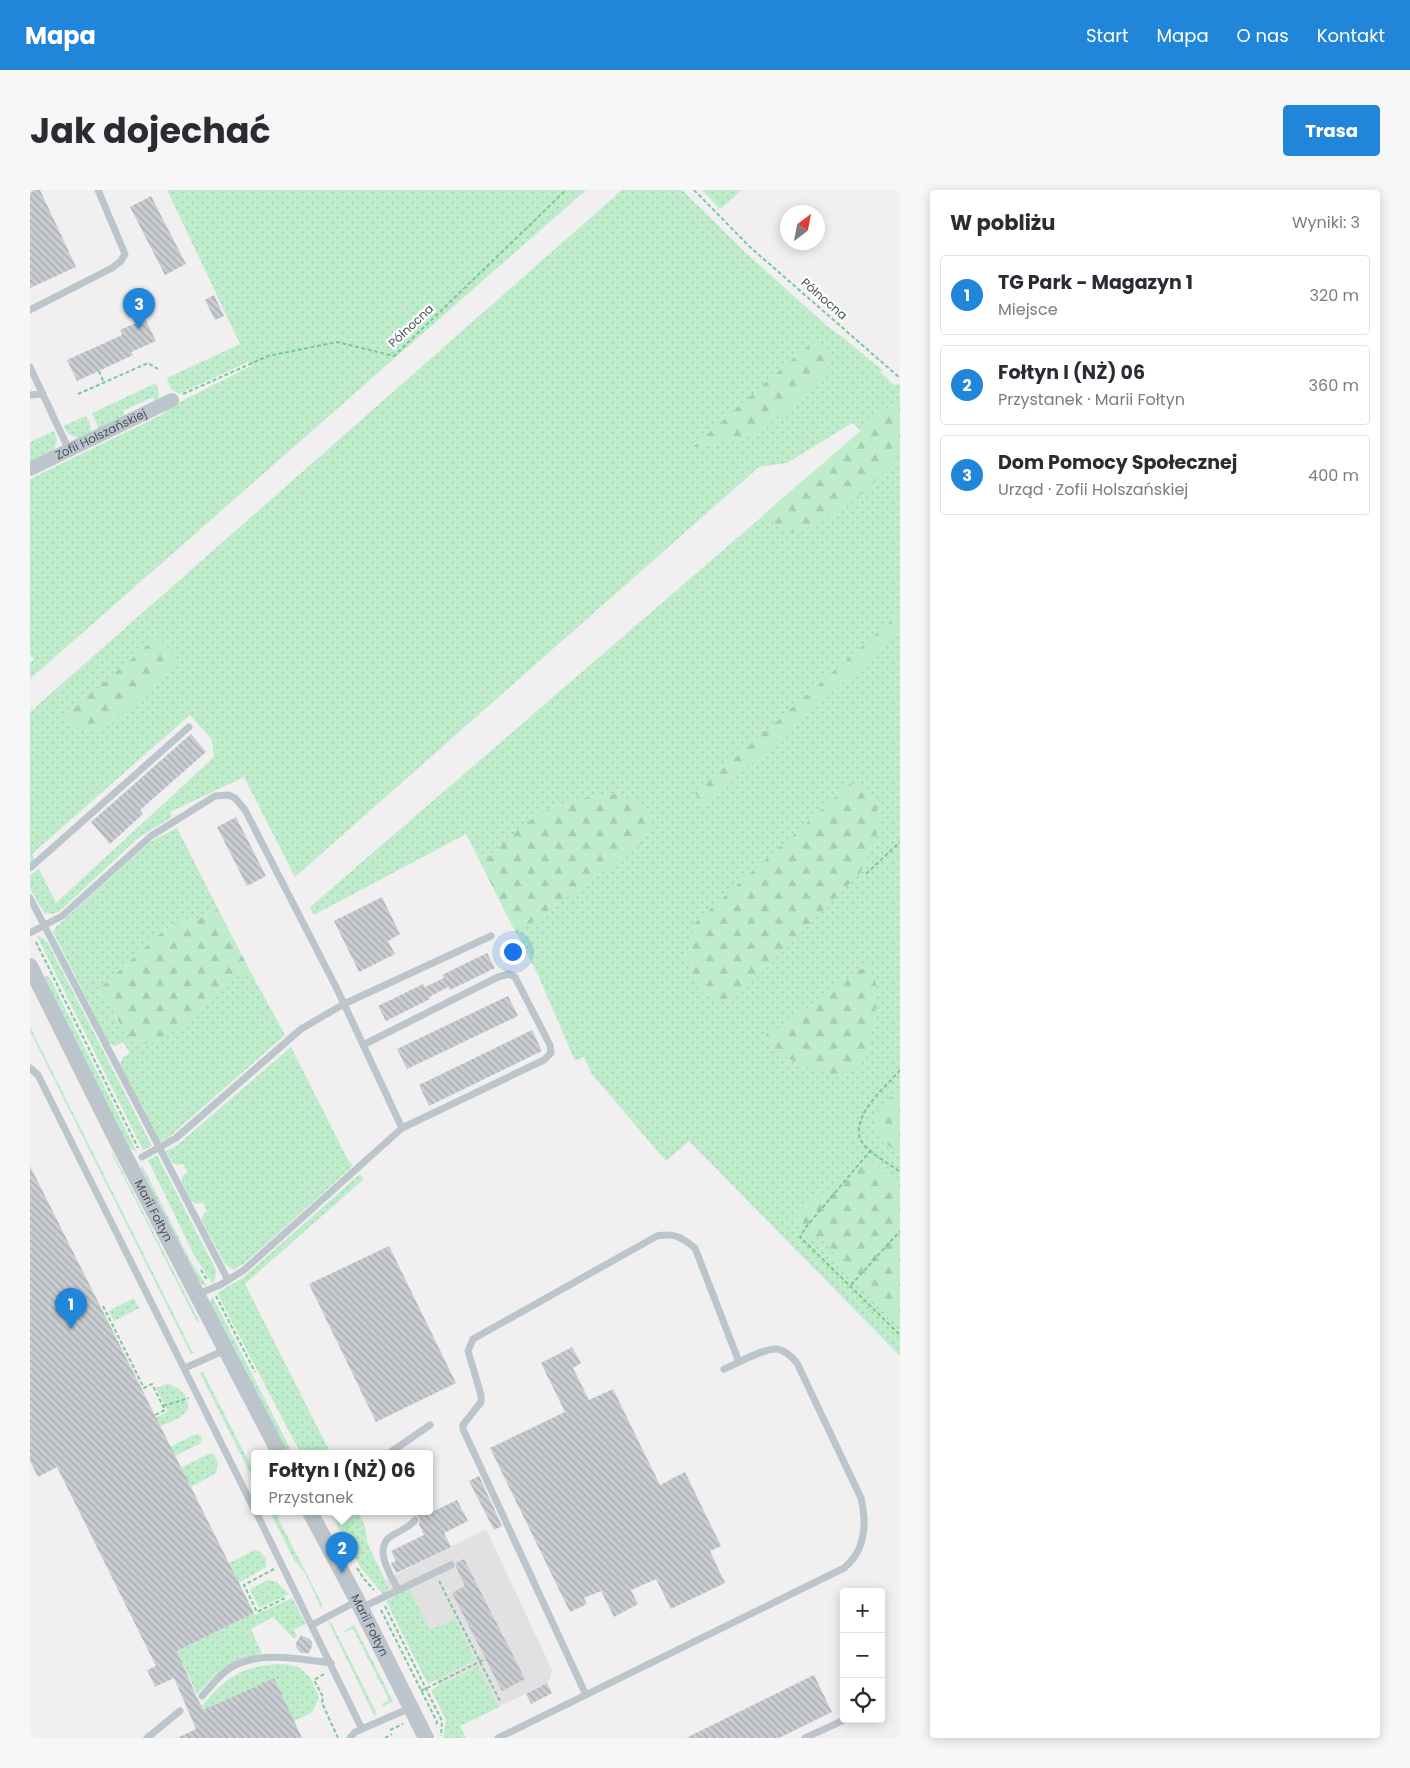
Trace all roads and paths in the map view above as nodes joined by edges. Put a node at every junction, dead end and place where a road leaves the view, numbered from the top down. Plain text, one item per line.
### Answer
1 (98, 190) edge
2 (566, 190) edge
3 (694, 190) edge
4 (30, 310) edge
5 (30, 367) edge
6 (158, 370) dead end
7 (99, 371) dead end
8 (900, 378) edge
9 (104, 383) junction
10 (43, 394) junction
11 (78, 394) dead end
12 (30, 395) edge
13 (172, 400) joint
14 (69, 450) junction
15 (30, 469) edge
16 (189, 727) dead end
17 (900, 842) edge
18 (30, 868) edge
19 (866, 874) dead end
20 (30, 898) edge
21 (44, 926) junction
22 (30, 933) edge
23 (491, 936) dead end
24 (30, 966) edge
25 (344, 1004) junction
26 (363, 1045) junction
27 (30, 1068) edge
28 (900, 1070) edge
29 (402, 1128) junction
30 (159, 1148) junction
31 (872, 1150) junction
32 (142, 1157) joint
33 (900, 1172) edge
34 (900, 1231) edge
35 (198, 1266) dead end
36 (228, 1280) junction
37 (851, 1286) junction
38 (212, 1289) junction
39 (196, 1295) junction
40 (103, 1306) dead end
41 (900, 1335) edge
42 (225, 1350) junction
43 (739, 1362) junction
44 (185, 1368) junction
45 (724, 1369) dead end
46 (257, 1376) dead end
47 (154, 1415) dead end
48 (430, 1425) dead end
49 (286, 1450) edge
50 (394, 1450) edge
51 (251, 1502) edge
52 (257, 1515) edge
53 (312, 1515) edge
54 (416, 1520) dead end
55 (282, 1565) junction
56 (451, 1565) dead end
57 (357, 1567) dead end
58 (434, 1573) junction
59 (398, 1590) junction
60 (296, 1593) junction
61 (379, 1600) junction
62 (359, 1604) junction
63 (312, 1624) junction
64 (486, 1659) dead end
65 (480, 1661) junction
66 (331, 1663) junction
67 (426, 1689) junction
68 (422, 1691) junction
69 (586, 1694) junction
70 (202, 1696) dead end
71 (500, 1701) dead end
72 (180, 1711) dead end
73 (408, 1715) junction
74 (840, 1722) edge
75 (362, 1729) junction
76 (390, 1730) dead end
77 (431, 1733) edge
78 (392, 1734) dead end
79 (147, 1738) edge
80 (350, 1738) edge
81 (385, 1738) edge
82 (441, 1738) edge
83 (498, 1738) edge
84 (805, 1738) edge

1 - 4 lane
2 - 13 path, Północna
3 - 8 path, Północna
5 - 10 lane
6 - 9 path
7 - 9 path
9 - 11 path
10 - 12 lane
10 - 14 lane
13 - 14 street, Zofii Holszańskiej
14 - 15 street, Zofii Holszańskiej
16 - 18 lane
17 - 19 path
20 - 21 lane
21 - 22 lane
21 - 25 lane
21 - 30 lane
22 - 32 path
23 - 25 lane
24 - 39 street, Marii Fołtyn
25 - 26 lane
25 - 30 lane
26 - 29 lane
26 - 29 lane
27 - 44 lane
28 - 31 path
29 - 36 lane
30 - 32 lane
30 - 36 lane
31 - 33 path
31 - 37 path
34 - 37 path
35 - 38 path
36 - 38 lane
37 - 41 path
38 - 39 lane
38 - 46 path
39 - 42 street, Marii Fołtyn
40 - 47 path
42 - 44 lane
42 - 49 street, Marii Fołtyn
43 - 45 lane
43 - 69 lane
43 - 69 lane
44 - 51 lane
48 - 50 lane
52 - 55 lane
53 - 62 street, Marii Fołtyn
54 - 59 lane
55 - 60 lane
55 - 60 path
56 - 58 lane
57 - 61 path
58 - 59 lane
58 - 65 path
59 - 61 lane
60 - 63 lane
61 - 62 lane
61 - 67 path
61 - 68 path
62 - 63 lane
62 - 73 street, Marii Fołtyn
63 - 66 lane
64 - 65 path
65 - 67 path
65 - 71 path
66 - 70 lane
66 - 75 lane
67 - 68 path
67 - 82 path
68 - 77 path
69 - 83 lane
72 - 79 lane
73 - 75 lane
73 - 76 path
73 - 77 street, Marii Fołtyn
74 - 84 lane
75 - 80 lane
78 - 81 path

